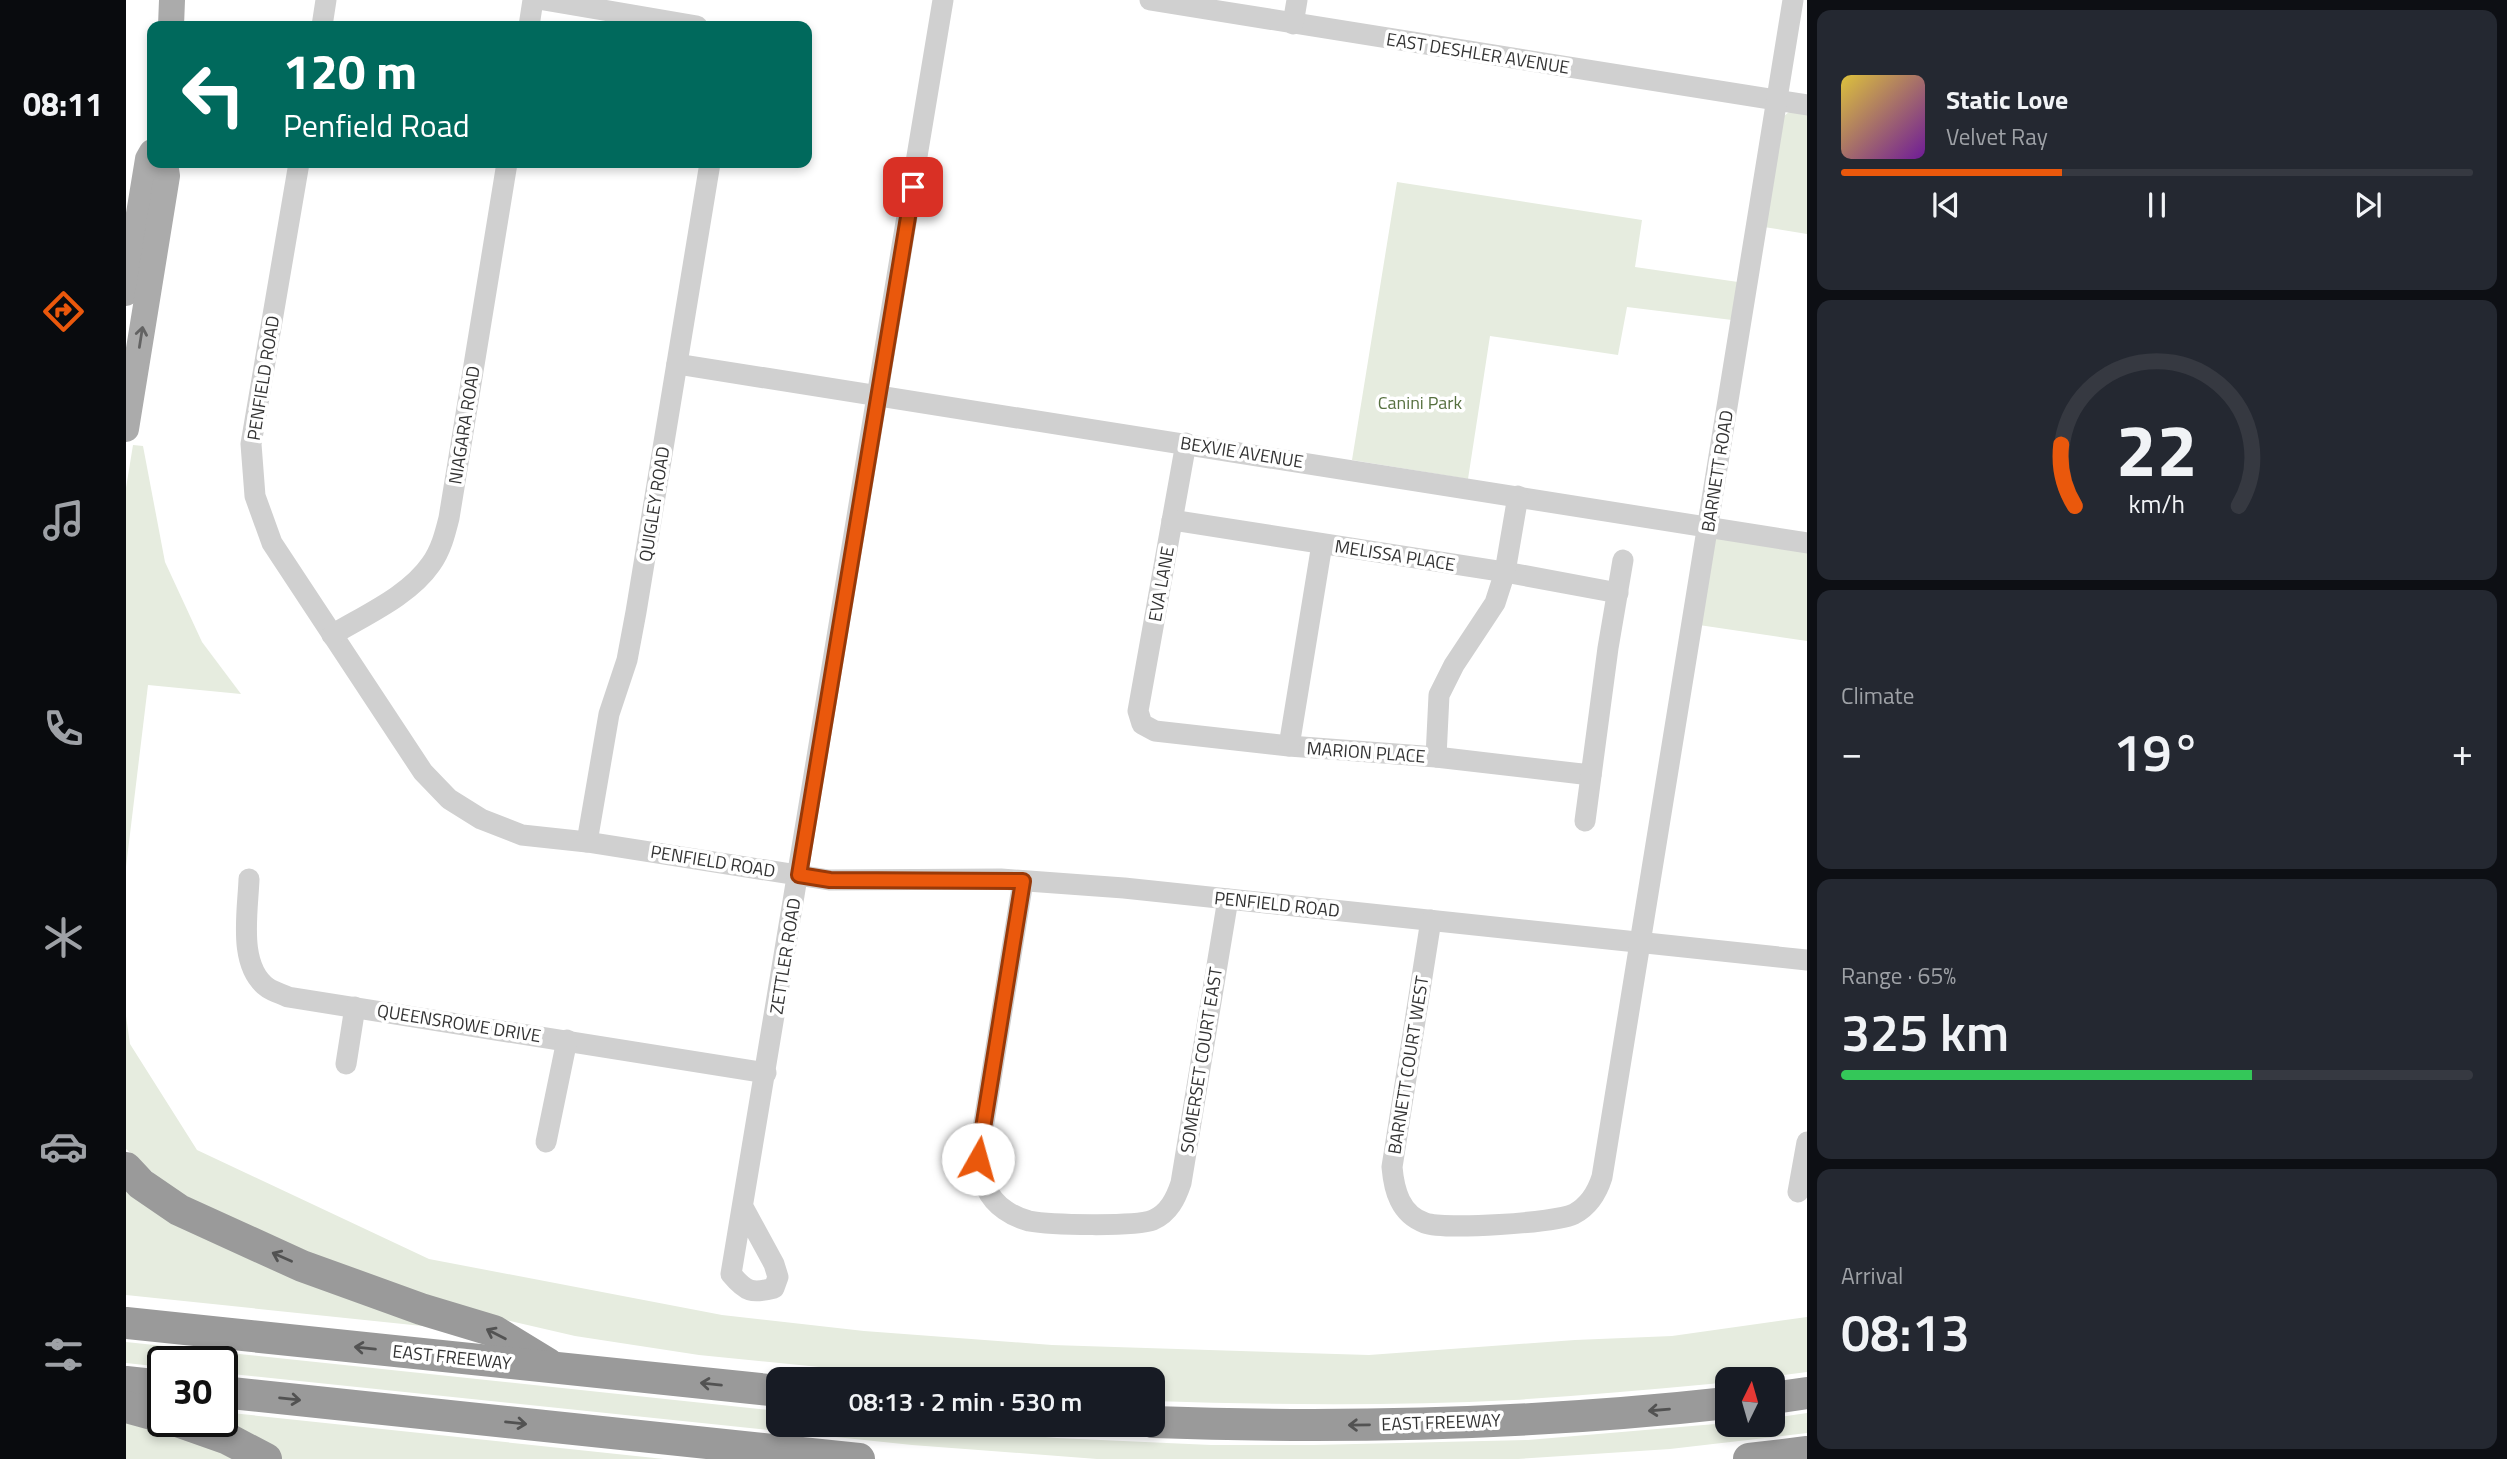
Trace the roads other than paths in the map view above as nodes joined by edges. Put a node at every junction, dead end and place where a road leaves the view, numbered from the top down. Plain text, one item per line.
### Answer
1 (172, 0) edge
2 (327, 0) edge
3 (533, 0) edge
4 (544, 0) edge
5 (943, 0) edge
6 (1150, 0) edge
7 (1297, 0) edge
8 (1793, 0) edge
9 (171, 21) edge
10 (323, 21) edge
11 (530, 21) edge
12 (668, 21) edge
13 (1293, 24) junction
14 (1777, 102) junction
15 (1807, 105) edge
16 (147, 165) edge
17 (166, 168) edge
18 (298, 168) edge
19 (506, 168) edge
20 (709, 168) edge
21 (126, 293) edge
22 (677, 364) junction
23 (878, 395) junction
24 (126, 429) edge
25 (1186, 443) junction
26 (1518, 496) junction
27 (1172, 520) junction
28 (1708, 527) junction
29 (1807, 543) edge
30 (1322, 544) junction
31 (1623, 560) dead end
32 (1505, 572) junction
33 (1618, 593) junction
34 (332, 635) junction
35 (1142, 724) joint
36 (1289, 746) junction
37 (1436, 757) junction
38 (1591, 775) junction
39 (1585, 821) dead end
40 (587, 842) junction
41 (799, 875) junction
42 (249, 879) dead end
43 (1023, 881) junction
44 (1228, 899) junction
45 (1432, 920) junction
46 (1639, 942) junction
47 (1807, 960) edge
48 (355, 1007) junction
49 (567, 1040) junction
50 (346, 1064) dead end
51 (766, 1073) junction
52 (547, 1142) dead end
53 (1807, 1142) edge
54 (126, 1168) edge
55 (1798, 1192) dead end
56 (1588, 1203) joint
57 (743, 1207) dead end
58 (126, 1323) edge
59 (555, 1369) junction
60 (126, 1382) edge
61 (147, 1384) edge
62 (766, 1390) edge
63 (1807, 1393) edge
64 (238, 1394) edge
65 (1785, 1396) edge
66 (1715, 1404) edge
67 (126, 1407) edge
68 (147, 1413) edge
69 (1165, 1422) edge
70 (222, 1437) edge
71 (1807, 1452) edge
72 (266, 1459) edge
73 (859, 1459) edge
74 (1749, 1459) edge

1 - 9 main road
2 - 10 street
3 - 11 street
4 - 12 street
5 - 23 street, ZETTLER ROAD
6 - 13 street, EAST DESHLER AVENUE
7 - 13 street
8 - 14 street, BARNETT ROAD
13 - 14 street, EAST DESHLER AVENUE
14 - 15 street, EAST DESHLER AVENUE
14 - 28 street, BARNETT ROAD
16 - 21 main road
24 -> 17 main road
18 - 34 street, PENFIELD ROAD
19 - 34 street, NIAGARA ROAD
20 - 22 street, QUIGLEY ROAD
22 - 23 street, BEXVIE AVENUE
22 - 40 street, QUIGLEY ROAD
23 - 25 street, BEXVIE AVENUE
23 - 41 street, ZETTLER ROAD
25 - 26 street, BEXVIE AVENUE
25 - 27 street, EVA LANE
26 - 28 street, BEXVIE AVENUE
26 - 32 street
27 - 30 street, MELISSA PLACE
27 - 35 street, EVA LANE
28 - 29 street, BEXVIE AVENUE
28 - 46 street, BARNETT ROAD
30 - 32 street, MELISSA PLACE
30 - 36 street
31 - 33 street
32 - 33 street, MELISSA PLACE
32 - 37 street
33 - 38 street
34 - 40 street, PENFIELD ROAD
35 - 36 street, MARION PLACE
36 - 37 street, MARION PLACE
37 - 38 street, MARION PLACE
38 - 39 street
40 - 41 street, PENFIELD ROAD
41 - 43 street, PENFIELD ROAD
41 - 51 street, ZETTLER ROAD
42 - 48 street, QUEENSROWE DRIVE
43 - 44 street, PENFIELD ROAD
43 - 44 street, SOMERSET COURT EAST
44 - 45 street, PENFIELD ROAD
45 - 46 street, PENFIELD ROAD
45 - 56 street, BARNETT COURT WEST
46 - 47 street, PENFIELD ROAD
46 - 56 street, BARNETT ROAD
48 - 49 street, QUEENSROWE DRIVE
48 - 50 street
49 - 51 street, QUEENSROWE DRIVE
49 - 52 street
51 - 57 street, ZETTLER ROAD
53 - 55 street
59 -> 54 highway
59 -> 58 highway, EAST FREEWAY
62 -> 59 highway, EAST FREEWAY
60 - 61 highway
63 - 65 highway
64 -> 73 highway
66 -> 69 highway, EAST FREEWAY
67 - 68 highway
70 - 72 highway
71 - 74 highway

